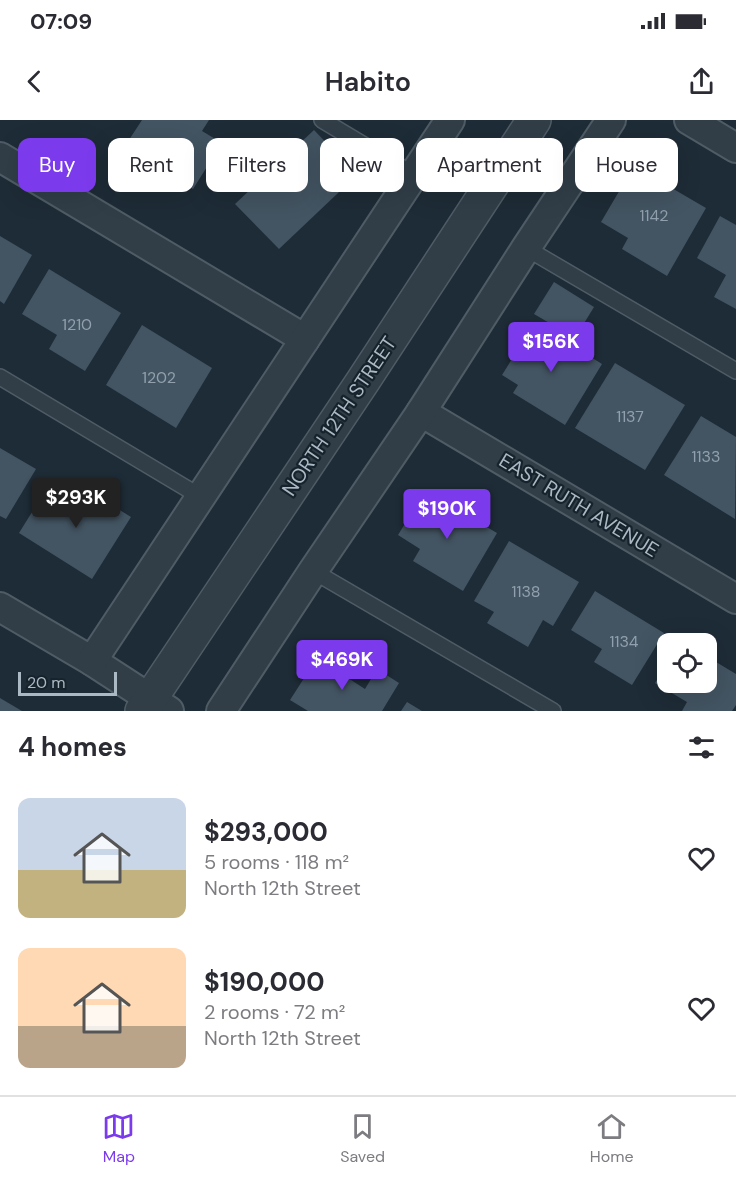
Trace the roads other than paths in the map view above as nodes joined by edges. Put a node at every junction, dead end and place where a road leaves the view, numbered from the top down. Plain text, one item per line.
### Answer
1 (322, 120) edge
2 (450, 120) edge
3 (534, 120) edge
4 (611, 120) edge
5 (689, 120) edge
6 (736, 148) edge
7 (0, 157) edge
8 (414, 175) junction
9 (526, 248) junction
10 (305, 339) junction
11 (736, 371) edge
12 (0, 377) edge
13 (421, 412) junction
14 (201, 498) junction
15 (313, 571) junction
16 (736, 599) edge
17 (0, 607) edge
18 (92, 661) junction
19 (154, 707) edge
20 (221, 711) edge
21 (552, 711) edge

1 - 8 lane
2 - 8 street
3 - 19 street, NORTH 12TH STREET
4 - 9 street
5 - 6 street
7 - 10 street
8 - 10 street
9 - 11 lane
9 - 13 street
10 - 14 street
12 - 14 lane
13 - 15 street
13 - 16 street, EAST RUTH AVENUE
14 - 18 street
15 - 20 street
15 - 21 lane
17 - 18 street
18 - 19 street

